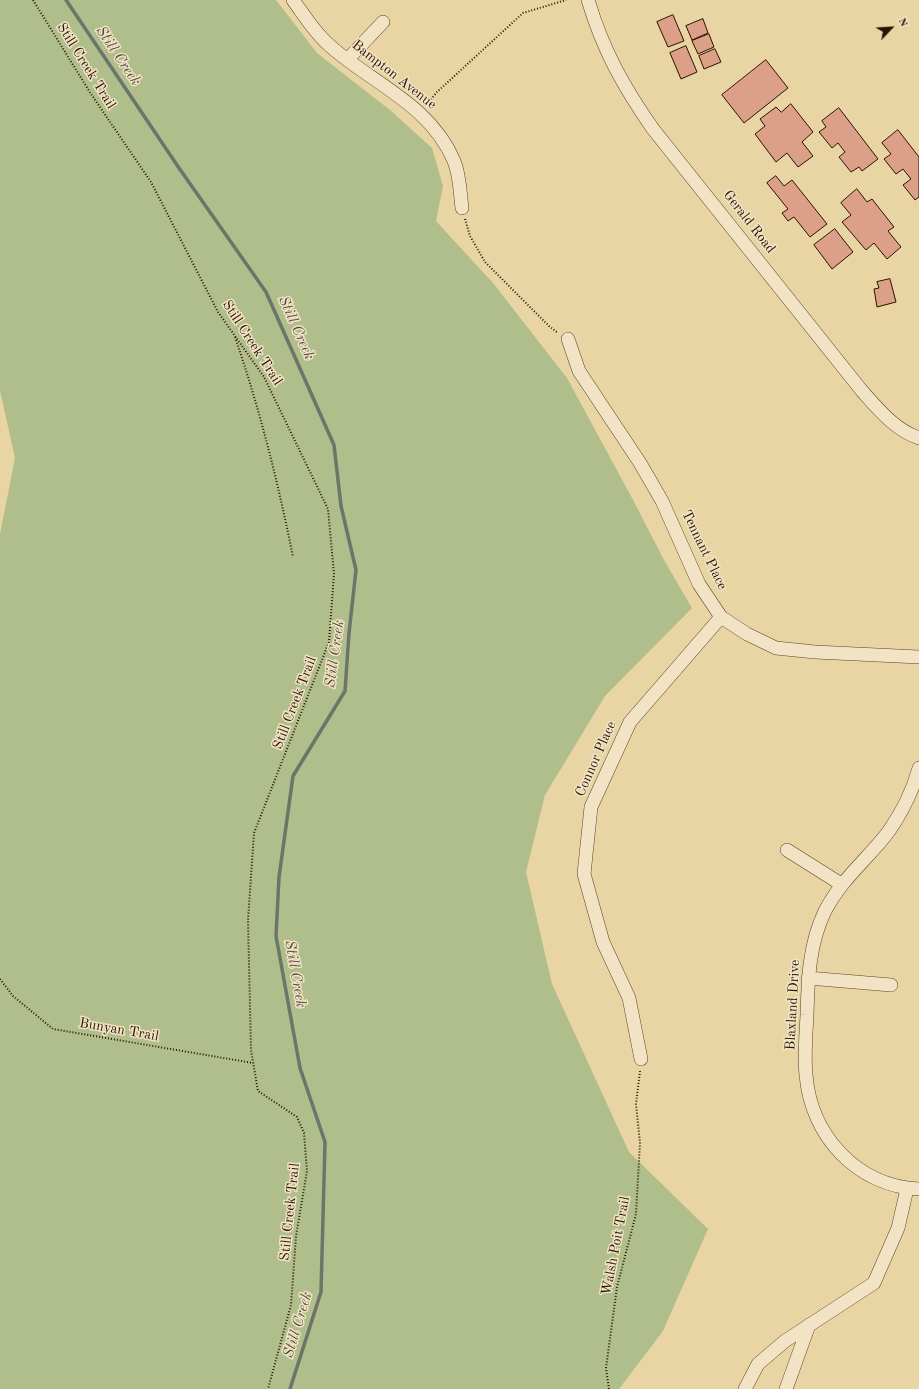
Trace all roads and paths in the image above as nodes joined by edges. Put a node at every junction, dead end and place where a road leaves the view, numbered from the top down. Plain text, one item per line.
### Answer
1 (33, 0) edge
2 (293, 0) edge
3 (566, 0) edge
4 (588, 0) edge
5 (383, 22) dead end
6 (348, 59) junction
7 (419, 113) junction
8 (462, 208) joint
9 (234, 334) junction
10 (568, 339) joint
11 (919, 438) edge
12 (293, 557) dead end
13 (721, 617) junction
14 (919, 657) edge
15 (919, 768) edge
16 (787, 850) dead end
17 (841, 884) junction
18 (808, 978) junction
19 (0, 979) edge
20 (891, 984) dead end
21 (641, 1059) joint
22 (253, 1063) junction
23 (913, 1189) edge
24 (809, 1325) junction
25 (268, 1389) edge
26 (609, 1389) edge
27 (745, 1389) edge
28 (786, 1389) edge

1 - 9 path, Still Creek Trail
2 - 6 street, Bampton Avenue
3 - 7 path
4 - 11 street, Gerald Road
5 - 6 street
6 - 7 street, Bampton Avenue
7 - 8 street, Bampton Avenue
8 - 10 path
9 - 12 path
9 - 22 path, Still Creek Trail
10 - 13 street, Tennant Place
13 - 14 street, Tennant Place
13 - 21 street, Connor Place
15 - 17 street, Blaxland Drive
16 - 17 street
17 - 18 street, Blaxland Drive
18 - 20 street
18 - 23 street, Blaxland Drive
19 - 22 path, Bunyan Trail
21 - 26 path, Walsh Poit Trail
22 - 25 path, Still Creek Trail
23 - 24 street
24 - 27 street
24 - 28 street

